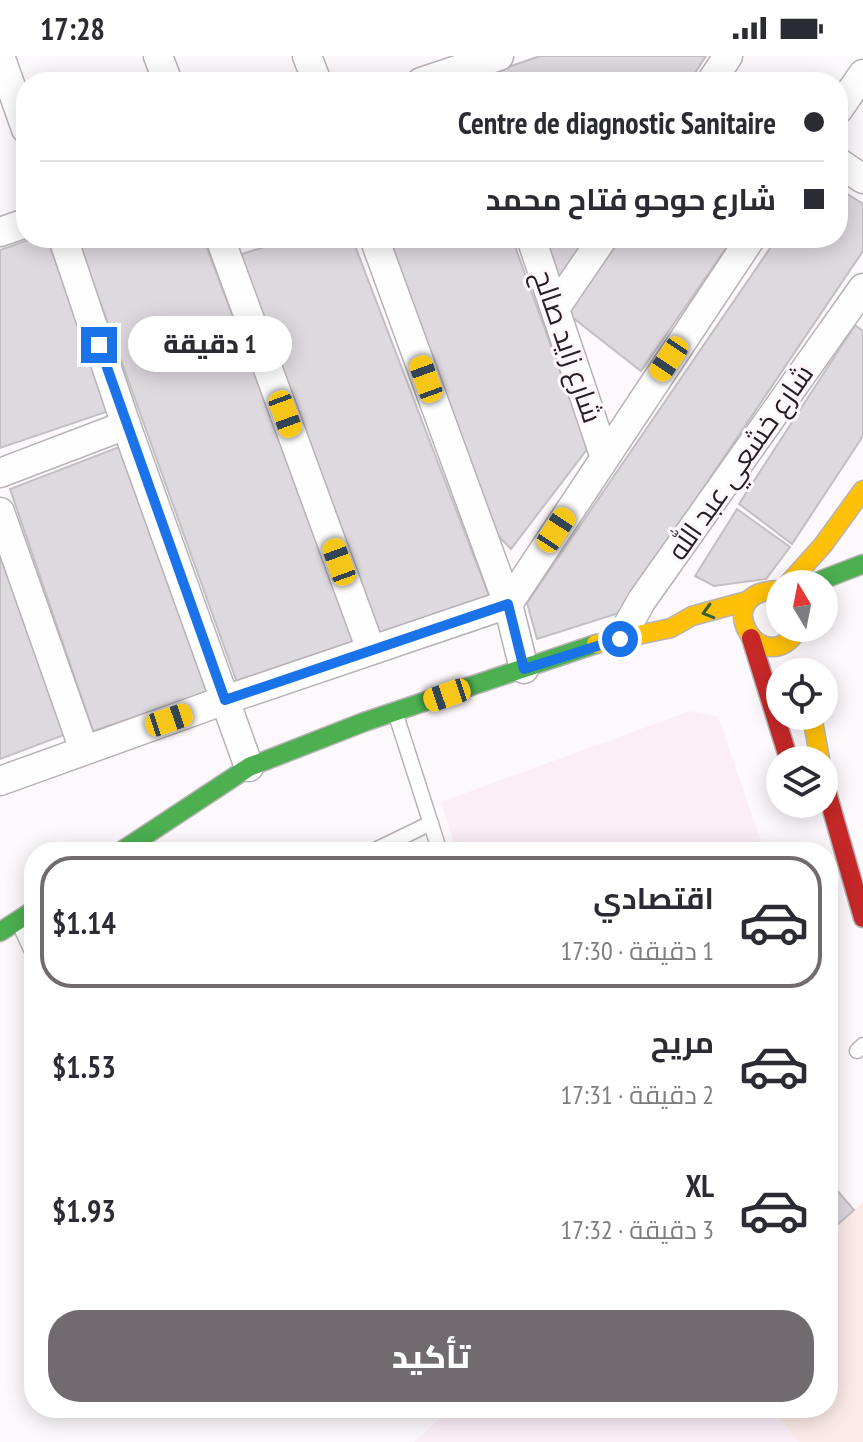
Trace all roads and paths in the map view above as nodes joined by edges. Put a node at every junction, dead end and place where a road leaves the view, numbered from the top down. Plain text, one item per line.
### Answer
1 (0, 56) edge
2 (499, 56) edge
3 (469, 68) edge
4 (863, 74) edge
5 (848, 96) edge
6 (16, 101) edge
7 (66, 248) edge
8 (224, 248) edge
9 (378, 248) edge
10 (535, 248) edge
11 (596, 248) edge
12 (744, 248) edge
13 (860, 300) edge
14 (556, 307) junction
15 (126, 425) junction
16 (604, 455) junction
17 (0, 473) edge
18 (861, 497) edge
19 (0, 512) edge
20 (863, 564) edge
21 (801, 570) edge
22 (838, 574) edge
23 (766, 589) edge
24 (747, 601) junction
25 (508, 604) junction
26 (671, 628) junction
27 (693, 634) dead end
28 (743, 635) junction
29 (620, 639) junction
30 (784, 642) edge
31 (798, 642) edge
32 (371, 650) junction
33 (799, 657) dead end
34 (524, 669) junction
35 (225, 700) junction
36 (395, 712) junction
37 (784, 746) edge
38 (84, 750) junction
39 (249, 767) junction
40 (0, 781) edge
41 (834, 818) edge
42 (431, 823) junction
43 (135, 842) edge
44 (392, 842) edge
45 (437, 842) edge
46 (838, 895) edge
47 (24, 917) edge
48 (862, 917) edge
49 (18, 921) junction
50 (0, 932) edge
51 (24, 934) edge

1 - 6 street
2 - 3 street
4 - 5 street
7 - 15 street
8 - 32 street
9 - 25 street
10 - 14 street, شارع زايد صالح
11 - 14 street
12 - 16 street
13 - 29 street, شارع خشعي عبد الله
14 - 16 street, شارع زايد صالح
15 - 17 street
15 - 35 street
16 - 25 street
18 - 21 street
19 - 38 street
20 - 22 street
23 - 24 street
24 -> 26 street
24 - 28 street
25 - 32 street
25 - 34 street
26 - 27 street
26 - 29 street
28 - 30 street
28 - 37 street
29 - 34 street
31 - 33 street
32 - 35 street
34 - 36 street
35 - 38 street
35 - 39 street
36 - 39 street
36 - 42 lane
38 - 40 street
39 - 43 street
41 - 48 street
42 - 44 lane
42 - 45 lane
46 - 48 street
47 - 49 street
49 - 50 street
49 - 51 lane

